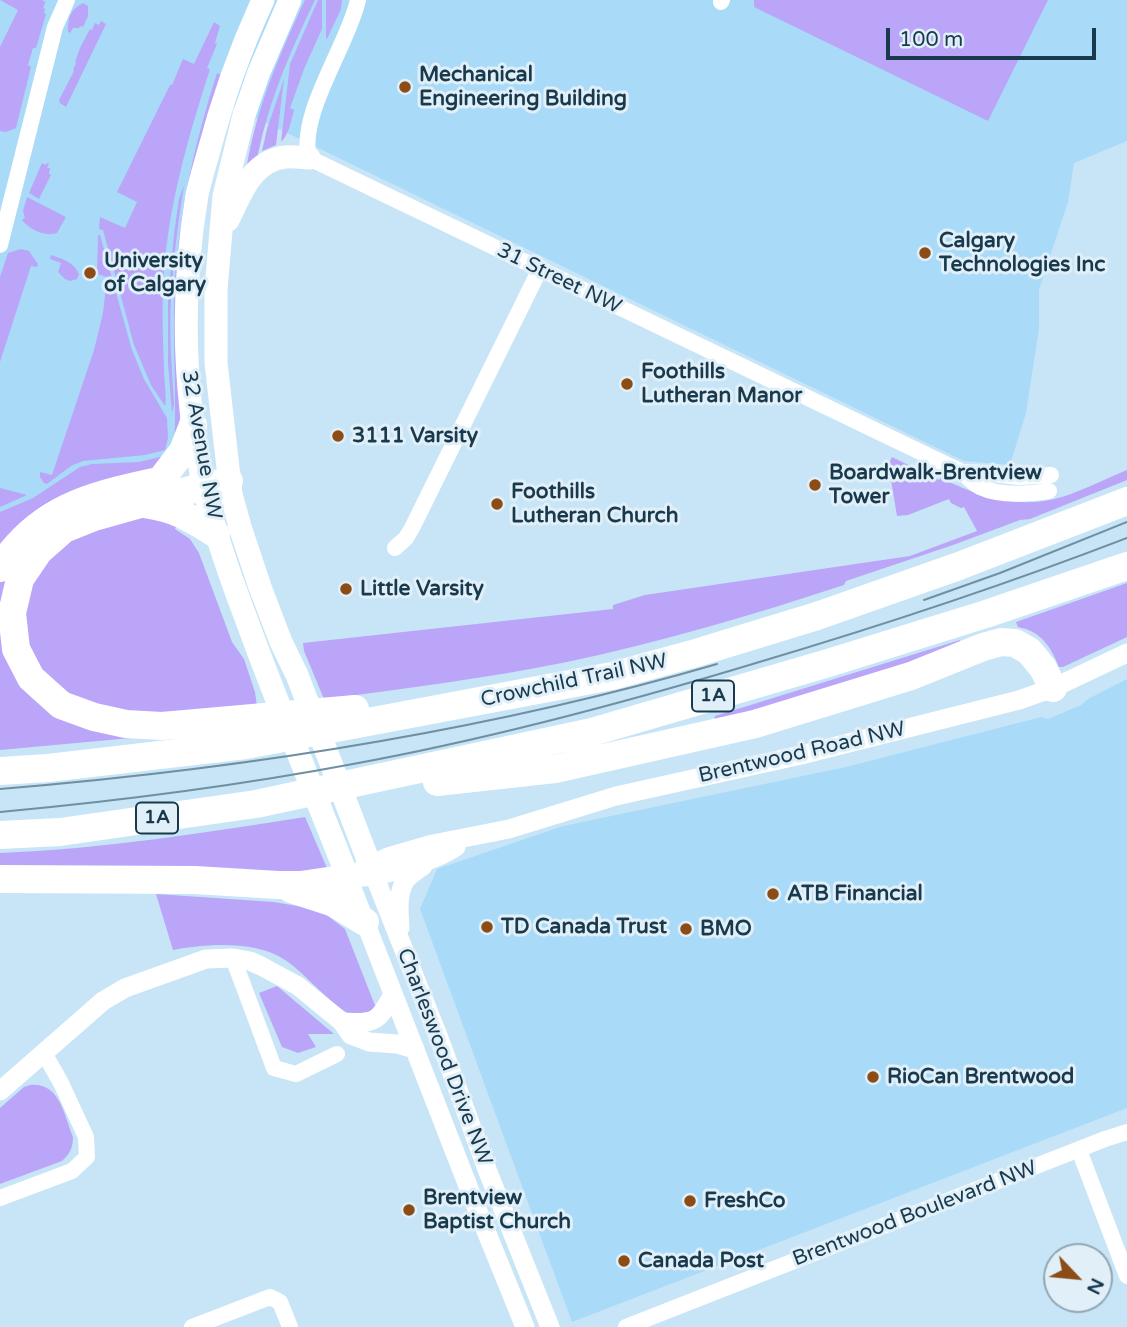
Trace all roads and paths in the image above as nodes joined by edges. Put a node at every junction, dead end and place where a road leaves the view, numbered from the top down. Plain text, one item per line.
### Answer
1 (67, 0) edge
2 (264, 0) edge
3 (290, 0) edge
4 (358, 0) edge
5 (309, 158) junction
6 (220, 235) junction
7 (0, 245) edge
8 (540, 269) junction
9 (193, 425) junction
10 (216, 477) junction
11 (160, 481) junction
12 (1050, 483) dead end
13 (1127, 500) edge
14 (142, 504) junction
15 (216, 534) junction
16 (395, 548) dead end
17 (1127, 566) edge
18 (0, 568) edge
19 (1127, 653) edge
20 (1053, 688) junction
21 (431, 710) junction
22 (0, 771) edge
23 (291, 798) junction
24 (0, 835) edge
25 (471, 836) junction
26 (431, 859) junction
27 (364, 873) junction
28 (0, 879) edge
29 (278, 885) junction
30 (365, 922) junction
31 (400, 943) junction
32 (233, 958) junction
33 (393, 994) junction
34 (342, 1022) junction
35 (415, 1049) junction
36 (44, 1054) junction
37 (337, 1054) dead end
38 (0, 1091) edge
39 (1127, 1132) edge
40 (1079, 1150) junction
41 (0, 1198) edge
42 (1127, 1276) edge
43 (192, 1327) edge
44 (290, 1327) edge
45 (525, 1327) edge
46 (551, 1327) edge
47 (626, 1327) edge

1 - 7 street
2 - 9 main road, 32 Avenue NW
3 - 6 main road, 32 Avenue NW
4 - 5 street
5 - 6 main road
5 - 8 street, 31 Street NW
6 - 10 main road, 32 Avenue NW
8 - 12 street, 31 Street NW
8 - 16 street
9 - 10 main road, 32 Avenue NW
9 - 11 highway
10 - 11 highway
10 - 14 highway
10 - 15 main road, 32 Avenue NW
10 - 27 main road, 32 Avenue NW
11 - 18 highway
13 - 21 highway, Crowchild Trail NW / 1A
14 - 15 highway
14 - 21 highway
15 - 27 main road, 32 Avenue NW
17 - 23 highway, 1A
19 - 20 street, Brentwood Road NW
20 - 23 highway
20 - 25 street, Brentwood Road NW
21 - 22 highway, Crowchild Trail NW / 1A
23 - 24 highway, 1A
25 - 26 street, Brentwood Road NW
25 - 27 street, Brentwood Road NW
26 - 27 street, Brentwood Road NW
26 - 31 street
27 - 29 highway
27 - 30 street, Charleswood Drive NW
27 - 31 street, Charleswood Drive NW
28 - 29 highway
29 - 30 highway
30 - 33 street, Charleswood Drive NW
31 - 46 street, Charleswood Drive NW
32 - 34 street
32 - 36 street
32 - 37 street
33 - 34 street
33 - 35 street, Charleswood Drive NW
34 - 35 street
35 - 45 street, Charleswood Drive NW
36 - 38 street
36 - 41 street
39 - 40 street, Brentwood Boulevard NW
40 - 42 street
40 - 47 street, Brentwood Boulevard NW
43 - 44 street

